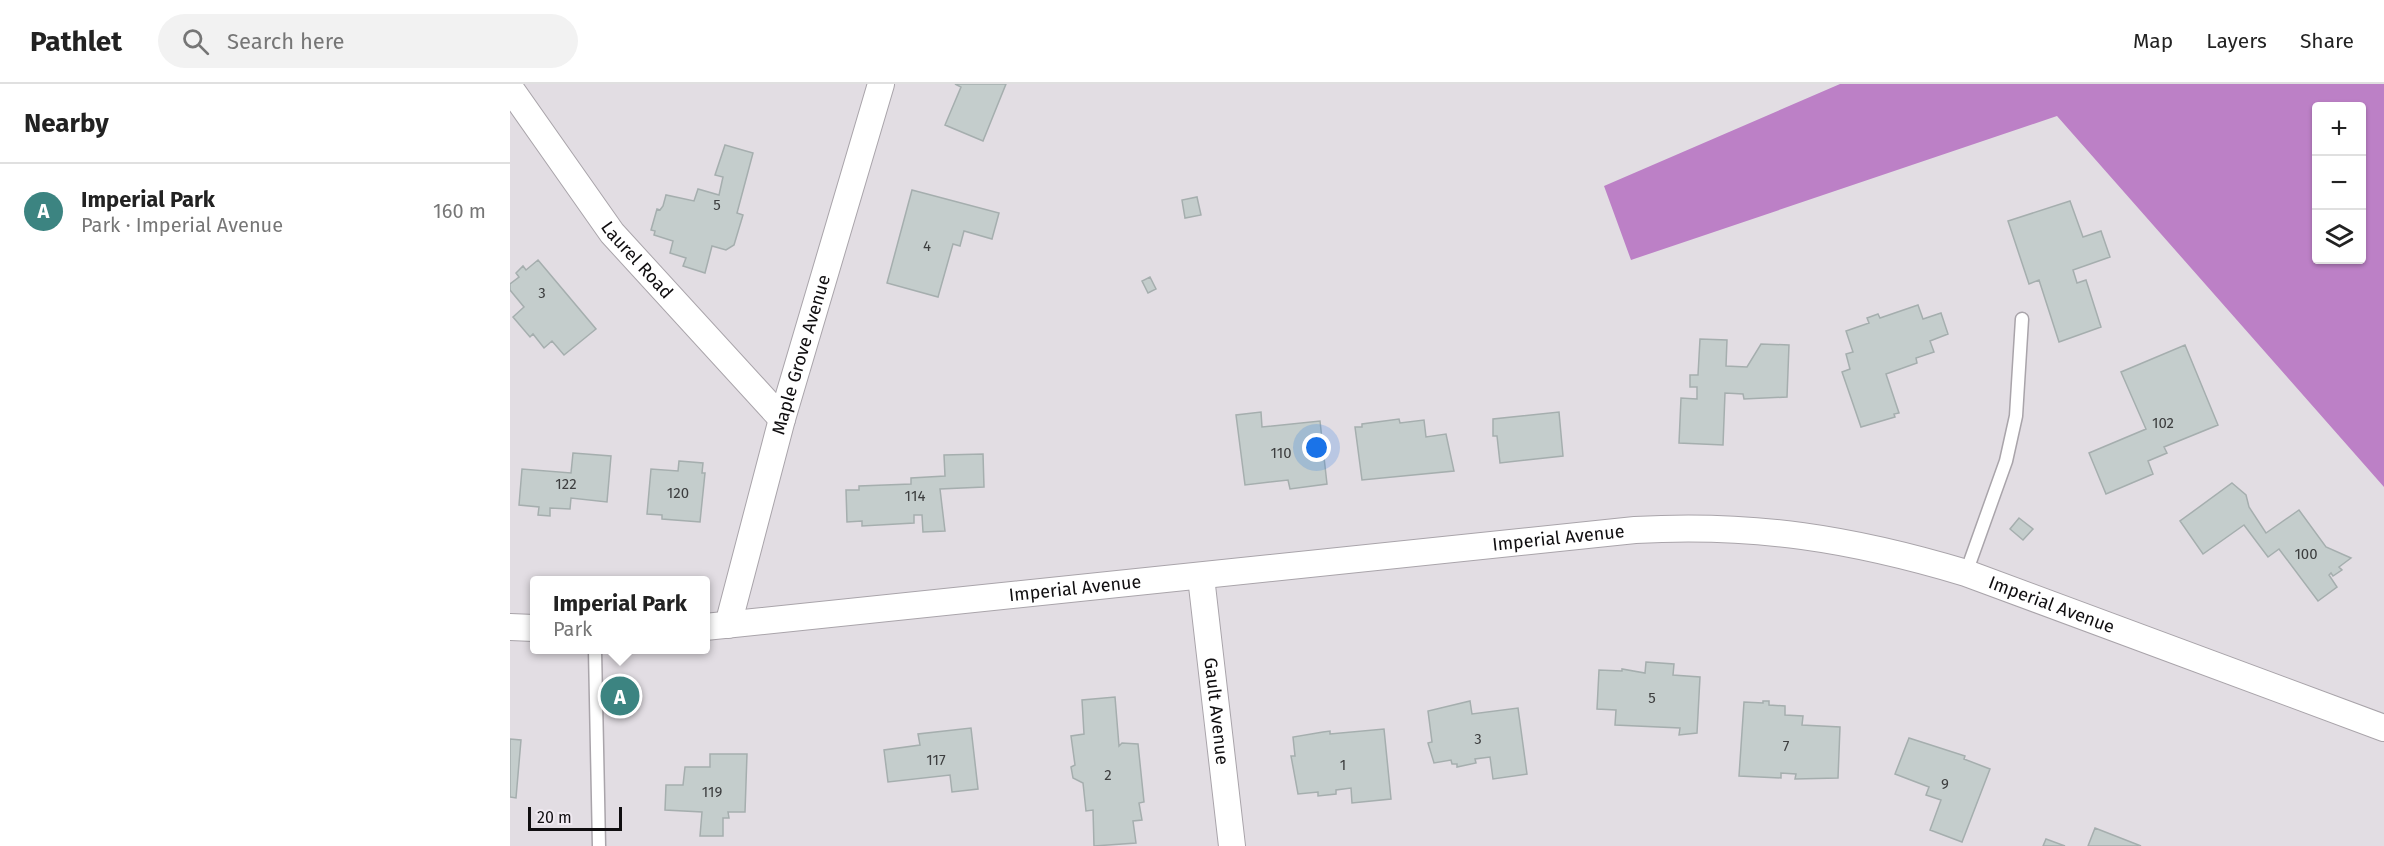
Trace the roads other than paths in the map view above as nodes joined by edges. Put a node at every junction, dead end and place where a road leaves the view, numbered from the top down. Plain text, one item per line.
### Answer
1 (881, 84) edge
2 (510, 88) edge
3 (2022, 319) dead end
4 (782, 419) junction
5 (1966, 573) junction
6 (1201, 577) junction
7 (717, 626) edge
8 (510, 627) edge
9 (530, 628) edge
10 (595, 654) edge
11 (2384, 728) edge
12 (599, 846) edge
13 (1232, 846) edge

1 - 4 street, Maple Grove Avenue
2 - 4 street, Laurel Road
3 - 5 lane
4 - 7 street, Maple Grove Avenue
5 - 6 street, Imperial Avenue
5 - 11 street, Imperial Avenue
6 - 7 street, Imperial Avenue
6 - 13 street, Gault Avenue
8 - 9 street
10 - 12 lane

